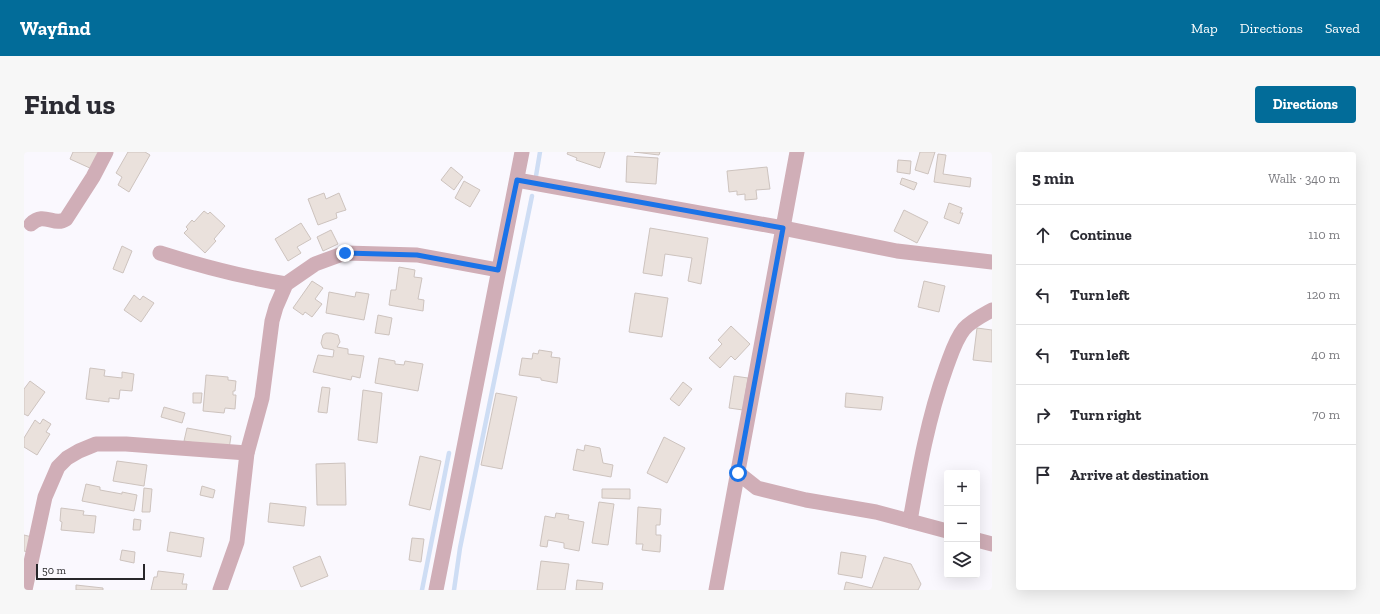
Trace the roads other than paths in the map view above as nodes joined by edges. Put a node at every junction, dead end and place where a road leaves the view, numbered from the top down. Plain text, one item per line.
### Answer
1 (106, 152) edge
2 (522, 152) edge
3 (797, 152) edge
4 (517, 180) junction
5 (31, 224) dead end
6 (783, 228) junction
7 (160, 253) dead end
8 (992, 262) edge
9 (498, 270) junction
10 (286, 284) junction
11 (992, 310) edge
12 (247, 453) junction
13 (738, 473) junction
14 (910, 521) junction
15 (944, 530) edge
16 (980, 541) edge
17 (992, 544) edge
18 (25, 590) edge
19 (220, 590) edge
20 (436, 590) edge
21 (716, 590) edge

1 - 5 street
2 - 4 street
3 - 6 street
4 - 6 street
4 - 9 street
6 - 8 street
6 - 13 street
7 - 10 street
9 - 10 street
9 - 20 street
10 - 12 street
11 - 14 street
12 - 18 street
12 - 19 street
13 - 14 street
13 - 21 street
14 - 15 street
16 - 17 street

